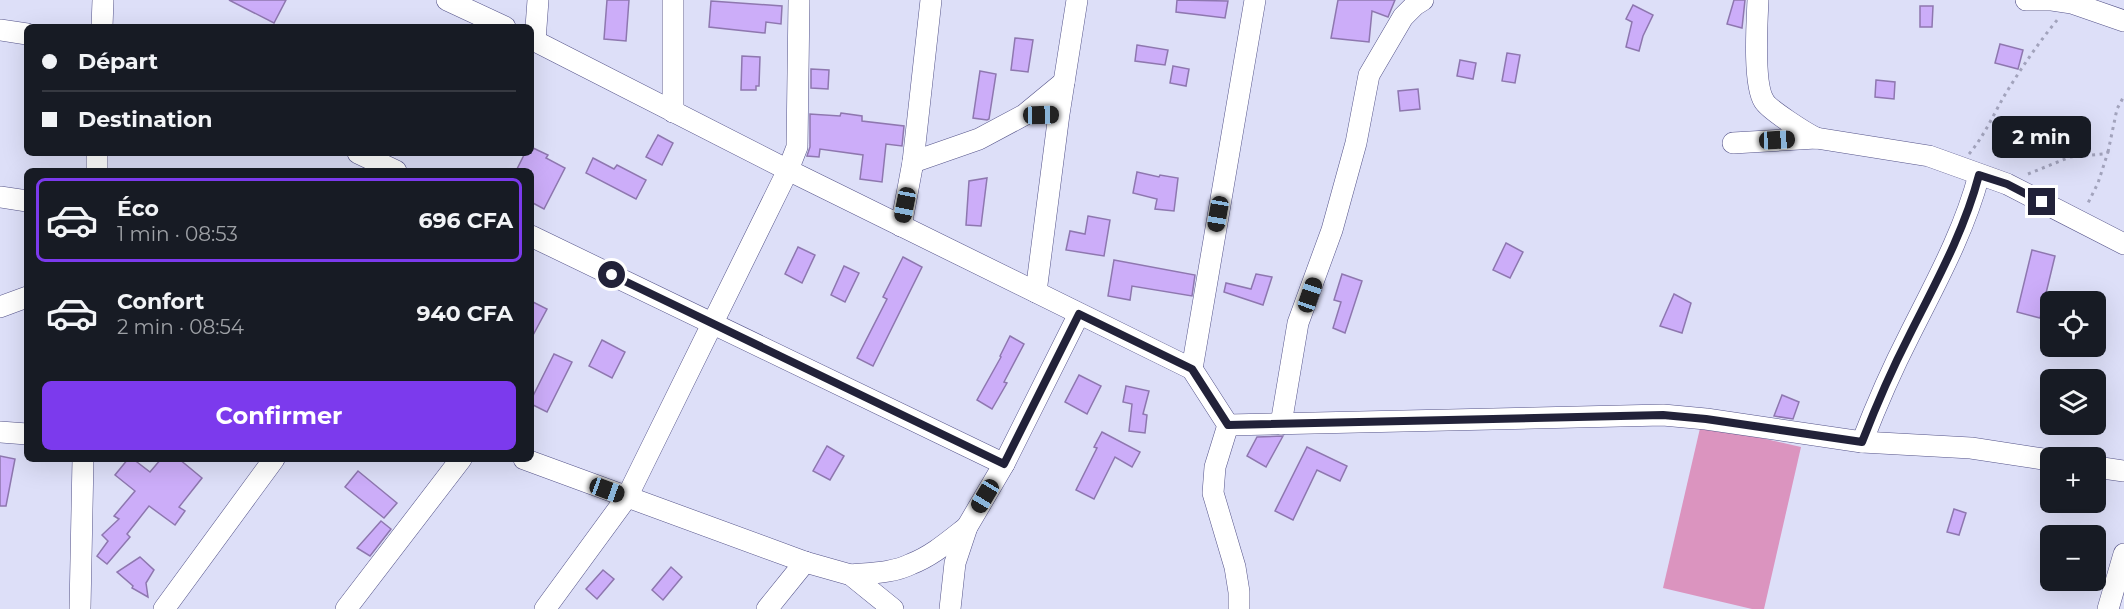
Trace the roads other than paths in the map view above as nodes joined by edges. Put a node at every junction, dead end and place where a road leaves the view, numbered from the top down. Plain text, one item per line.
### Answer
1 (103, 0) edge
2 (447, 0) edge
3 (538, 0) edge
4 (673, 0) edge
5 (799, 0) edge
6 (931, 0) edge
7 (1077, 0) edge
8 (1255, 0) edge
9 (1424, 0) edge
10 (1758, 0) edge
11 (2026, 0) edge
12 (2124, 21) edge
13 (102, 24) edge
14 (499, 24) edge
15 (0, 30) edge
16 (534, 32) edge
17 (24, 34) edge
18 (534, 41) edge
19 (1064, 82) junction
20 (673, 112) junction
21 (1059, 114) junction
22 (1024, 115) junction
23 (1816, 138) junction
24 (1733, 143) dead end
25 (364, 156) edge
26 (913, 162) junction
27 (390, 168) edge
28 (788, 170) junction
29 (1979, 175) junction
30 (0, 197) edge
31 (24, 205) edge
32 (901, 226) junction
33 (534, 237) edge
34 (2124, 244) edge
35 (1036, 292) junction
36 (24, 298) edge
37 (0, 307) edge
38 (1079, 314) junction
39 (712, 323) junction
40 (1192, 369) junction
41 (1281, 424) junction
42 (1228, 425) junction
43 (1862, 442) junction
44 (2040, 458) edge
45 (83, 462) edge
46 (272, 462) edge
47 (459, 462) edge
48 (532, 462) edge
49 (1004, 464) junction
50 (2106, 468) edge
51 (2124, 471) edge
52 (627, 498) junction
53 (967, 527) junction
54 (2124, 554) edge
55 (805, 562) junction
56 (851, 575) junction
57 (80, 609) edge
58 (164, 609) edge
59 (346, 609) edge
60 (545, 609) edge
61 (767, 609) edge
62 (893, 609) edge
63 (950, 609) edge
64 (1239, 609) edge
65 (2108, 609) edge

1 - 13 street
2 - 14 street
3 - 16 street
4 - 20 street
5 - 28 street
6 - 26 street
7 - 19 street
8 - 40 street
9 - 41 street
10 - 23 street
11 - 12 street
15 - 17 street
18 - 20 street
19 - 21 street
19 - 22 street
20 - 28 street
21 - 22 street
21 - 35 street
22 - 26 street
23 - 24 street
23 - 29 street
25 - 27 street
26 - 32 street
28 - 32 street
28 - 39 street
29 - 34 street
29 - 43 street
30 - 31 street
32 - 35 street
33 - 39 street
35 - 38 street
36 - 37 street
38 - 40 street
38 - 49 street
39 - 49 street
39 - 52 street
40 - 42 street
41 - 42 street
41 - 43 street
42 - 64 street
43 - 44 street
45 - 57 street
46 - 58 street
47 - 59 street
48 - 52 street
49 - 53 street
50 - 51 street
52 - 55 street
52 - 60 street
53 - 56 street
53 - 63 street
54 - 65 street
55 - 56 street
55 - 61 street
56 - 62 street

